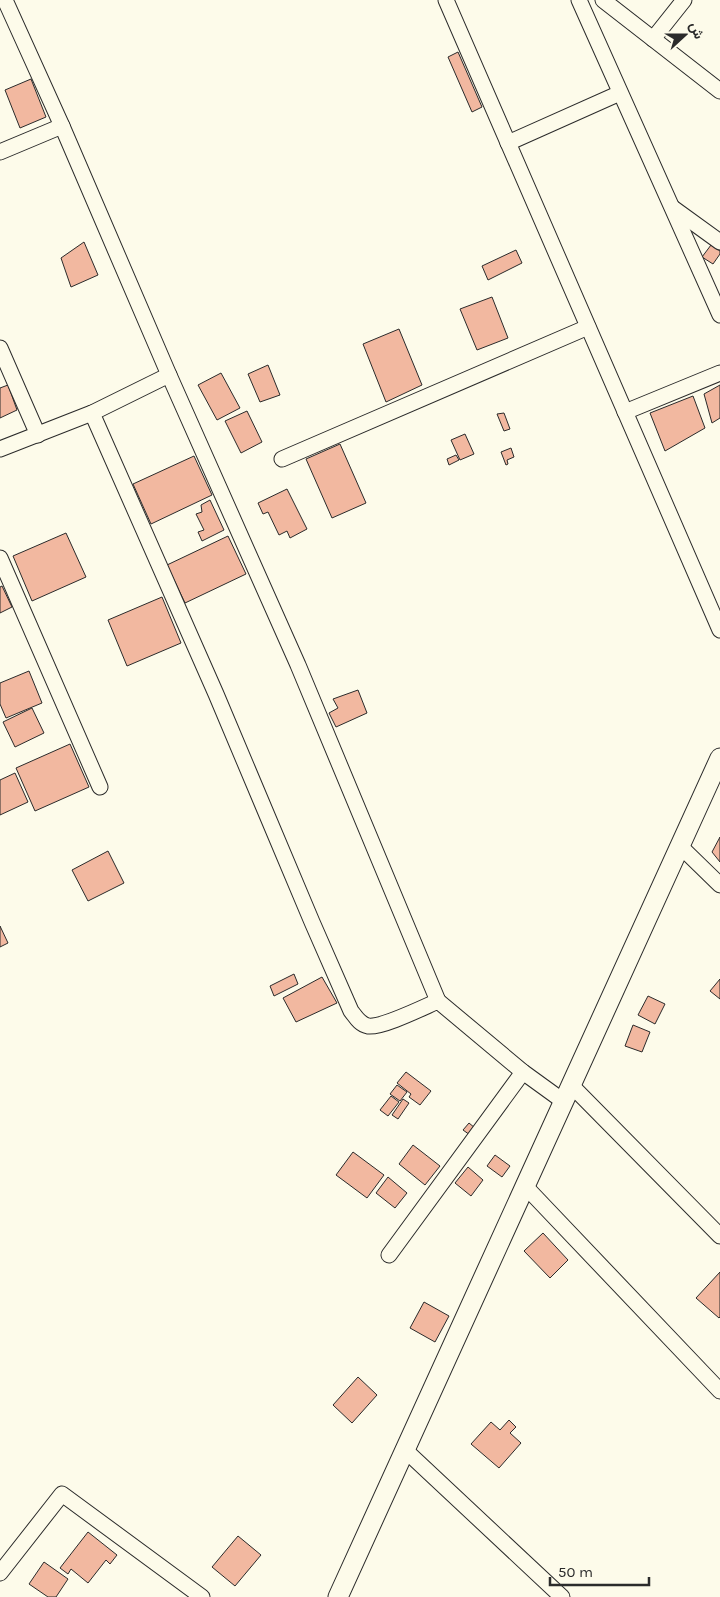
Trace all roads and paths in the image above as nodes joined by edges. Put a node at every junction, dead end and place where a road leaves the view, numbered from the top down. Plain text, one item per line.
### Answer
1 (4, 0) edge
2 (446, 0) edge
3 (579, 0) edge
4 (603, 0) edge
5 (684, 0) edge
6 (654, 39) junction
7 (720, 91) edge
8 (620, 92) junction
9 (62, 126) junction
10 (508, 143) junction
11 (0, 152) edge
12 (672, 207) junction
13 (720, 242) edge
14 (720, 315) edge
15 (588, 327) junction
16 (0, 348) edge
17 (720, 373) edge
18 (169, 375) junction
19 (625, 412) junction
20 (92, 413) junction
21 (38, 435) junction
22 (0, 449) edge
23 (282, 459) dead end
24 (0, 558) edge
25 (720, 630) edge
26 (720, 758) edge
27 (715, 785) edge
28 (100, 787) dead end
29 (680, 846) junction
30 (720, 885) edge
31 (438, 1001) junction
32 (523, 1072) junction
33 (566, 1092) junction
34 (524, 1185) junction
35 (720, 1236) edge
36 (389, 1255) dead end
37 (720, 1391) edge
38 (404, 1449) junction
39 (0, 1573) edge
40 (202, 1597) edge
41 (338, 1597) edge
42 (562, 1597) edge

1 - 9 street
2 - 10 street
3 - 8 street
4 - 6 street
5 - 6 street
6 - 7 street
8 - 10 street
8 - 12 street
9 - 11 street
9 - 18 street
10 - 15 street
12 - 13 street
12 - 14 street
15 - 19 street
15 - 23 street
16 - 21 street
17 - 19 street
18 - 20 street
18 - 31 street
19 - 25 street
20 - 21 street
20 - 31 street
21 - 22 street
24 - 28 street
26 - 27 main road
27 - 29 main road
29 - 30 street
29 - 33 main road
31 - 32 street
32 - 33 street
32 - 36 street
33 - 34 main road
33 - 35 street
34 - 37 street
34 - 38 main road
38 - 41 main road
38 - 42 street
39 - 40 street

